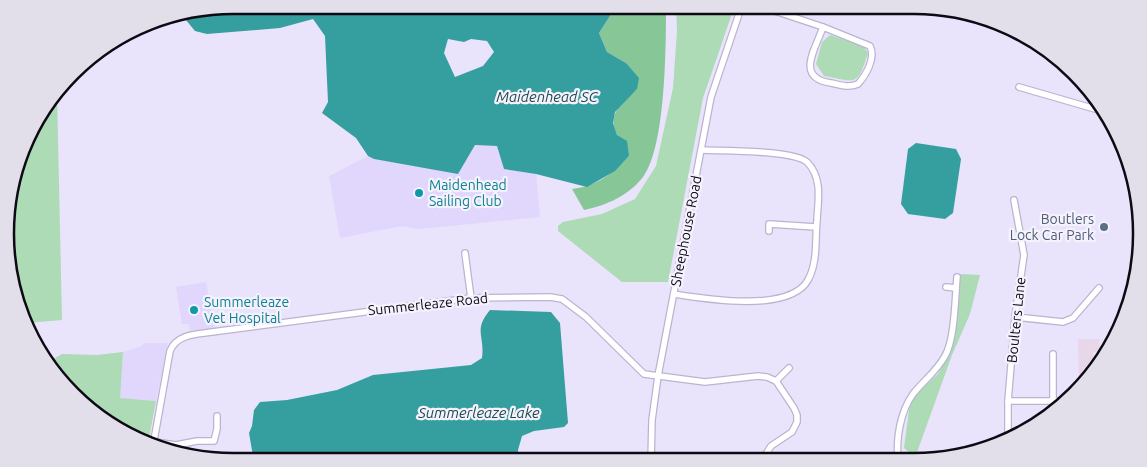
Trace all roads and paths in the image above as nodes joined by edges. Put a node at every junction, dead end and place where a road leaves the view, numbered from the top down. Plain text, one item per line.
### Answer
1 (739, 14) edge
2 (784, 14) edge
3 (823, 27) junction
4 (1019, 87) dead end
5 (1094, 109) edge
6 (702, 150) junction
7 (1014, 200) dead end
8 (767, 226) dead end
9 (816, 227) junction
10 (465, 253) dead end
11 (957, 277) dead end
12 (946, 287) dead end
13 (956, 288) junction
14 (1099, 288) dead end
15 (674, 294) junction
16 (471, 298) junction
17 (1015, 317) junction
18 (1053, 354) dead end
19 (789, 368) dead end
20 (658, 376) junction
21 (776, 381) junction
22 (1008, 401) junction
23 (1053, 401) joint
24 (217, 416) dead end
25 (1008, 432) edge
26 (155, 439) edge
27 (173, 445) edge
28 (651, 453) edge
29 (767, 453) edge
30 (897, 453) edge

1 - 6 street, Sheephouse Road
2 - 3 street
3 - 3 street
4 - 5 street
6 - 9 street
6 - 15 street, Sheephouse Road
7 - 17 street, Boulters Lane
8 - 9 street
9 - 15 street
10 - 16 street
11 - 13 street
12 - 13 street
13 - 30 street
14 - 17 street
15 - 20 street, Sheephouse Road
16 - 20 street, Summerleaze Road
16 - 26 street, Summerleaze Road
17 - 22 street, Boulters Lane
18 - 23 street
19 - 21 street
20 - 21 street, Summerleaze Road
20 - 28 street, Sheephouse Road
21 - 29 street
22 - 23 street
22 - 25 street, Boulters Lane
24 - 27 street

